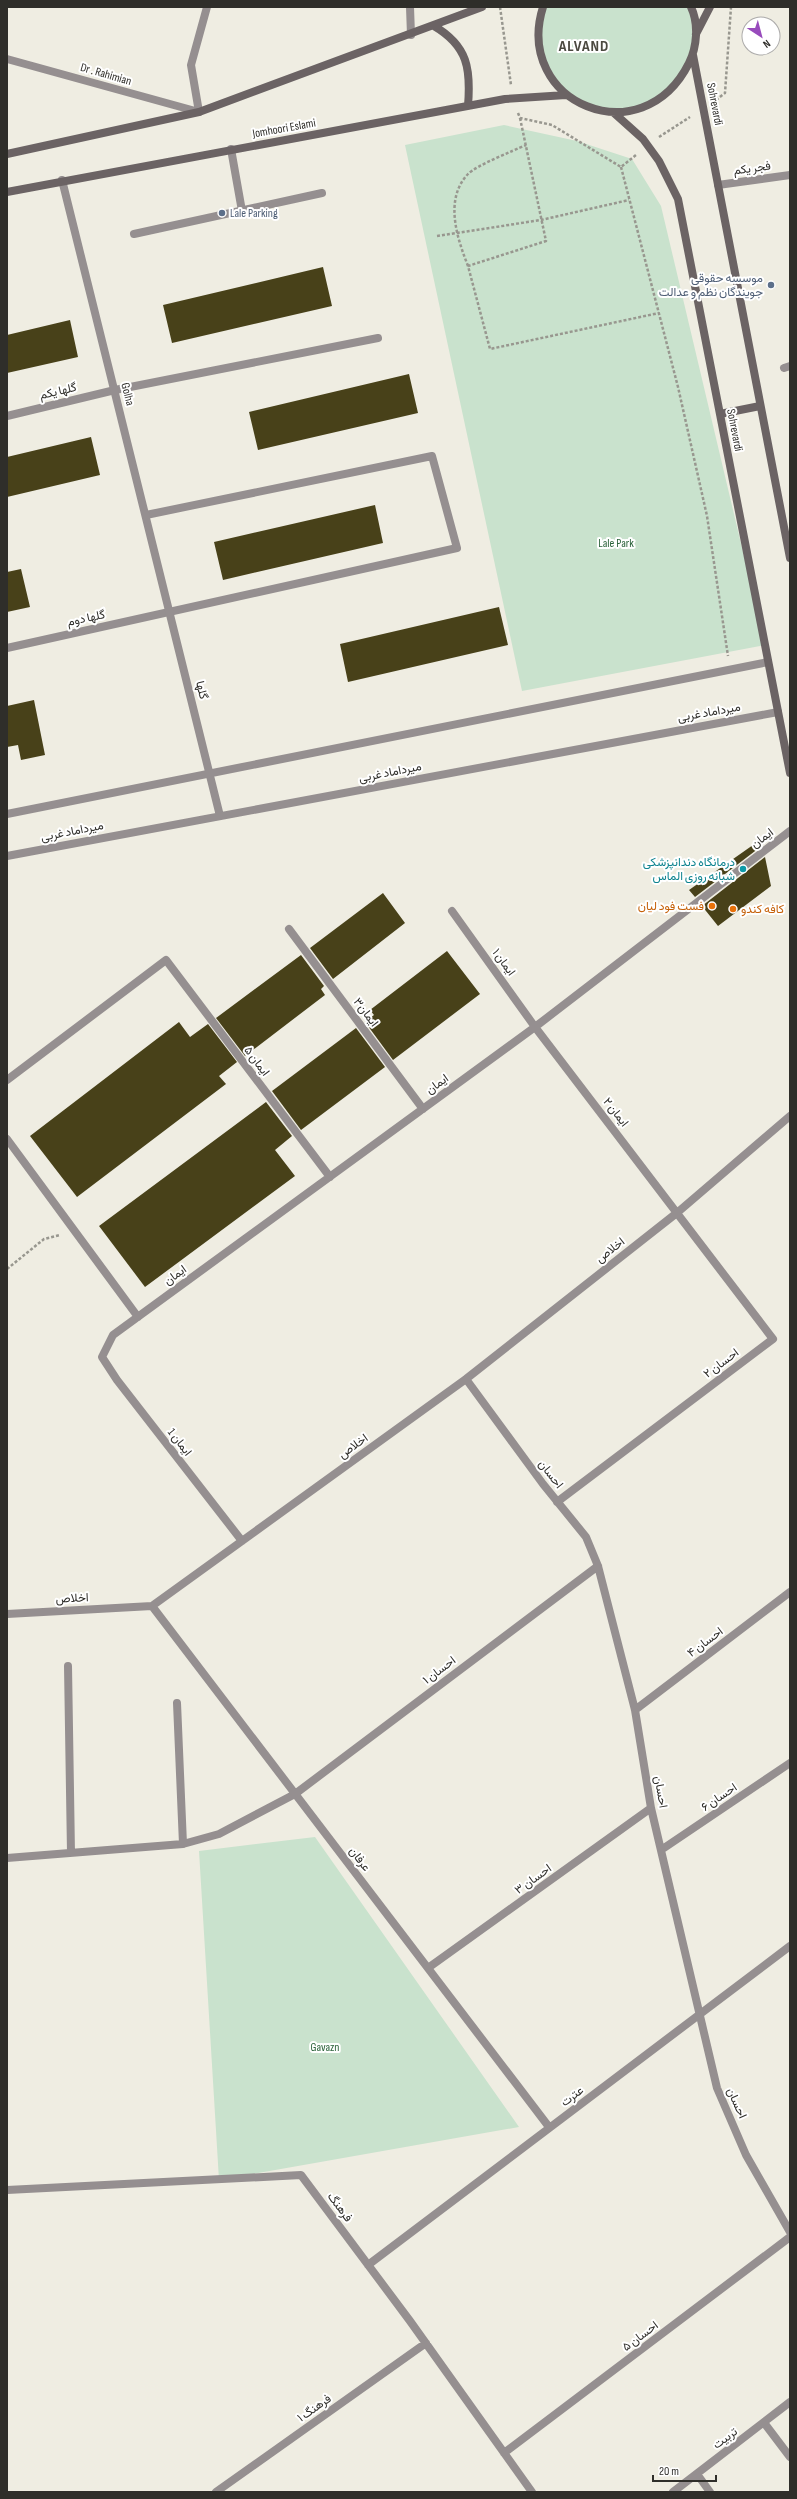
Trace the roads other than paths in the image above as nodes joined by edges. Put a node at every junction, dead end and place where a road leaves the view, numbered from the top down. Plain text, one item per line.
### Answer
1 (207, 7) edge
2 (410, 7) edge
3 (482, 7) edge
4 (543, 7) edge
5 (691, 7) edge
6 (710, 7) edge
7 (434, 26) junction
8 (696, 34) junction
9 (411, 35) junction
10 (693, 55) junction
11 (7, 59) edge
12 (566, 95) junction
13 (468, 106) junction
14 (199, 112) junction
15 (614, 113) junction
16 (231, 150) junction
17 (7, 154) edge
18 (790, 175) edge
19 (62, 180) junction
20 (718, 185) junction
21 (7, 192) edge
22 (322, 193) dead end
23 (242, 211) junction
24 (134, 234) dead end
25 (378, 338) dead end
26 (115, 390) junction
27 (760, 406) junction
28 (720, 414) junction
29 (7, 416) edge
30 (146, 515) junction
31 (790, 558) edge
32 (170, 613) junction
33 (7, 648) edge
34 (768, 662) junction
35 (778, 712) junction
36 (790, 773) edge
37 (210, 774) junction
38 (7, 814) edge
39 (220, 816) junction
40 (790, 832) edge
41 (7, 856) edge
42 (452, 911) dead end
43 (289, 928) dead end
44 (535, 1027) junction
45 (7, 1080) edge
46 (423, 1109) junction
47 (790, 1116) edge
48 (7, 1139) edge
49 (330, 1177) junction
50 (678, 1212) junction
51 (138, 1317) junction
52 (102, 1357) joint
53 (466, 1379) junction
54 (558, 1502) junction
55 (242, 1541) junction
56 (598, 1566) junction
57 (790, 1592) edge
58 (152, 1606) junction
59 (7, 1614) edge
60 (68, 1666) dead end
61 (176, 1703) dead end
62 (635, 1710) junction
63 (790, 1764) edge
64 (295, 1794) junction
65 (651, 1808) junction
66 (183, 1844) junction
67 (661, 1850) junction
68 (71, 1853) junction
69 (7, 1858) edge
70 (790, 1946) edge
71 (428, 1968) junction
72 (699, 2013) junction
73 (549, 2128) junction
74 (7, 2190) edge
75 (790, 2232) edge
76 (790, 2237) edge
77 (368, 2265) junction
78 (426, 2343) junction
79 (790, 2402) edge
80 (765, 2424) junction
81 (504, 2454) junction
82 (790, 2458) edge
83 (697, 2474) junction
84 (216, 2492) edge
85 (532, 2492) edge
86 (673, 2492) edge
87 (710, 2492) edge

1 - 14 street
2 - 9 street
3 - 7 main road
4 - 12 main road
5 - 8 main road
6 - 8 main road
7 - 9 main road
7 - 13 main road
8 - 10 main road
9 - 14 main road
10 - 15 main road
10 - 20 main road, Sohrevardi
11 - 14 street, Dr . Rahimian
12 - 13 main road, Jomhoori Eslami
12 - 15 main road
13 - 16 main road, Jomhoori Eslami
14 - 17 main road
15 - 28 main road, Sohrevardi
16 - 19 main road, Jomhoori Eslami
16 - 23 street
18 - 20 street, فجر یکم
19 - 21 main road, Jomhoori Eslami
19 - 26 street, Golha
20 - 27 main road, Sohrevardi
22 - 23 street
23 - 24 street
25 - 26 street, گلها یکم
26 - 29 street, گلها یکم
26 - 30 street, Golha
27 - 28 main road
27 - 31 main road, Sohrevardi
28 - 34 main road, Sohrevardi
30 - 32 street, Golha
30 - 32 street, گلها دوم
32 - 33 street, گلها دوم
32 - 37 street, گلها
34 - 35 main road, Sohrevardi
34 - 37 street
35 - 36 main road, Sohrevardi
35 - 39 street, میرداماد غربی
37 - 38 street
37 - 39 street, گلها
39 - 41 street, میرداماد غربی
40 - 44 street, ایمان
42 - 44 street, ایمان ۱
43 - 46 street, ایمان۳
44 - 46 street, ایمان
44 - 50 street, ایمان ۲
45 - 49 street, ایمان ۵
46 - 49 street, ایمان
47 - 50 street, اخلاص
48 - 51 street
49 - 51 street, ایمان
50 - 53 street, اخلاص
50 - 54 street, احسان ۲
51 - 52 street, ایمان
52 - 55 street, ایمان 1
53 - 54 street, احسان
53 - 55 street, اخلاص
54 - 56 street, احسان
55 - 58 street, اخلاص
56 - 62 street, احسان
56 - 64 street, احسان ۱
57 - 62 street, احسان ۴
58 - 59 street, اخلاص
58 - 64 street, عرفان
60 - 68 street
61 - 66 street
62 - 65 street, احسان
63 - 67 street, احسان ۶
64 - 66 street, احسان ۱
64 - 71 street, عرفان
65 - 67 street, احسان
65 - 71 street, احسان ۳
66 - 68 street, احسان ۱
67 - 72 street, احسان
68 - 69 street, احسان ۱
70 - 72 street, عترت
71 - 73 street, عرفان
72 - 73 street, عترت
72 - 75 street, احسان
73 - 77 street, عترت
74 - 77 street, فرهنگ
76 - 81 street, احسان ۵
77 - 78 street, فرهنگ
78 - 81 street, فرهنگ
78 - 84 street, فرهنگ ۱
79 - 80 street, تربیت
80 - 82 street
80 - 83 street, تربیت
81 - 85 street, فرهنگ
83 - 86 street, تربیت
83 - 87 street

